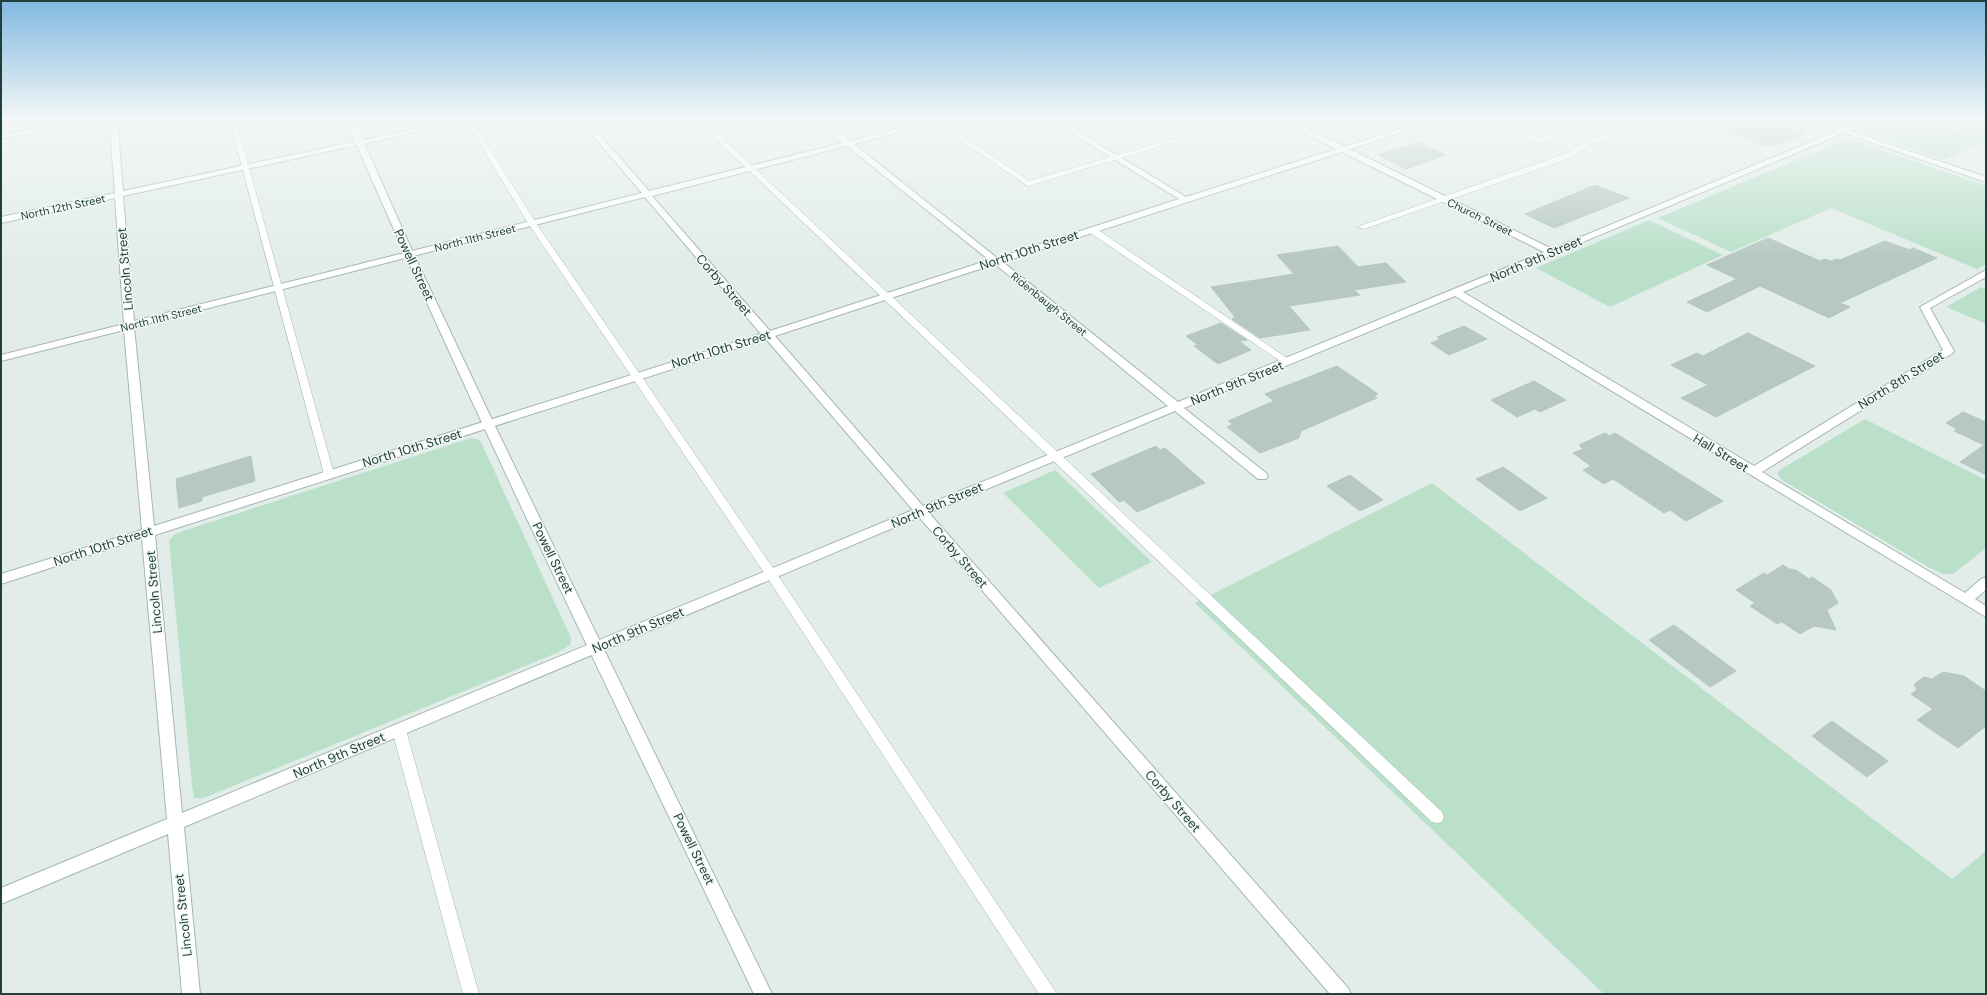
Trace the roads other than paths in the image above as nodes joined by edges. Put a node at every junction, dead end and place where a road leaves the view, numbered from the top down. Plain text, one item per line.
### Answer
1 (116, 164) edge
2 (244, 164) edge
3 (262, 164) edge
4 (369, 164) edge
5 (495, 164) edge
6 (621, 164) edge
7 (746, 164) edge
8 (769, 164) edge
9 (874, 164) edge
10 (999, 164) edge
11 (1093, 164) edge
12 (1126, 164) edge
13 (1295, 164) edge
14 (1373, 164) edge
15 (1542, 164) edge
16 (1763, 164) edge
17 (1941, 164) edge
18 (245, 168) junction
19 (751, 169) junction
20 (1986, 180) edge
21 (646, 194) junction
22 (118, 195) junction
23 (1442, 198) junction
24 (1186, 200) junction
25 (1, 220) edge
26 (532, 223) junction
27 (1361, 227) dead end
28 (1092, 230) junction
29 (1551, 252) junction
30 (409, 255) junction
31 (996, 261) junction
32 (1986, 273) edge
33 (277, 289) junction
34 (1456, 292) junction
35 (886, 296) junction
36 (129, 326) junction
37 (767, 335) junction
38 (1, 358) edge
39 (1288, 362) junction
40 (635, 376) junction
41 (1176, 407) junction
42 (488, 424) junction
43 (1056, 455) junction
44 (1753, 472) junction
45 (328, 474) junction
46 (1262, 476) dead end
47 (921, 512) junction
48 (148, 532) junction
49 (770, 574) junction
50 (1, 579) edge
51 (1986, 582) edge
52 (1966, 600) junction
53 (1986, 612) edge
54 (596, 647) junction
55 (399, 730) junction
56 (1437, 817) dead end
57 (174, 824) junction
58 (1, 896) edge
59 (191, 994) edge
60 (471, 994) edge
61 (763, 994) edge
62 (1049, 994) edge
63 (1342, 994) edge

1 - 22 street, Lincoln Street
2 - 18 lane
3 - 18 street, North 12th Street
4 - 30 street, Powell Street
5 - 26 lane
6 - 21 street, Corby Street
7 - 19 lane
8 - 19 street, North 11th Street
9 - 31 street, Ridenbaugh Street
10 - 11 lane
12 - 24 street
13 - 24 street, North 10th Street
14 - 23 street, Church Street
15 - 23 lane
16 - 29 street, North 9th Street
17 - 20 street
18 - 22 street, North 12th Street
18 - 33 lane
19 - 21 street, North 11th Street
19 - 35 lane
21 - 26 street, North 11th Street
21 - 37 street, Corby Street
22 - 25 street, North 12th Street
22 - 36 street, Lincoln Street
23 - 27 lane
23 - 29 street, Church Street
24 - 28 street, North 10th Street
26 - 30 street, North 11th Street
26 - 40 lane
28 - 31 street, North 10th Street
28 - 39 lane
29 - 34 street, North 9th Street
30 - 33 street, North 11th Street
30 - 42 street, Powell Street
31 - 35 street, North 10th Street
31 - 41 street, Ridenbaugh Street
32 - 44 street, North 8th Street
33 - 36 street, North 11th Street
33 - 45 lane
34 - 39 street, North 9th Street
34 - 44 street, Hall Street
35 - 37 street, North 10th Street
35 - 43 lane
36 - 38 street, North 11th Street
36 - 48 street, Lincoln Street
37 - 40 street, North 10th Street
37 - 47 street, Corby Street
39 - 41 street, North 9th Street
40 - 42 street, North 10th Street
40 - 49 lane
41 - 43 street, North 9th Street
41 - 46 street, Ridenbaugh Street
42 - 45 street, North 10th Street
42 - 54 street, Powell Street
43 - 47 street, North 9th Street
43 - 56 lane
44 - 52 street, Hall Street
45 - 48 street, North 10th Street
47 - 49 street, North 9th Street
47 - 63 street, Corby Street
48 - 50 street, North 10th Street
48 - 57 street, Lincoln Street
49 - 54 street, North 9th Street
49 - 62 lane
51 - 52 street
52 - 53 street, Hall Street
54 - 55 street, North 9th Street
54 - 61 street, Powell Street
55 - 57 street, North 9th Street
55 - 60 lane
57 - 58 street, North 9th Street
57 - 59 street, Lincoln Street

